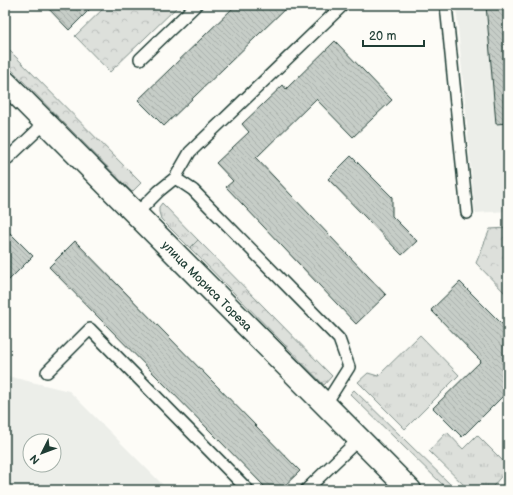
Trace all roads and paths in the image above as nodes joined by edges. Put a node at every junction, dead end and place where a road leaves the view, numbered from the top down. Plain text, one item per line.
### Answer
1 (196, 5) edge
2 (342, 5) edge
3 (446, 5) edge
4 (140, 59) dead end
5 (5, 82) edge
6 (45, 123) junction
7 (5, 161) edge
8 (175, 178) junction
9 (467, 213) dead end
10 (136, 214) junction
11 (47, 372) dead end
12 (325, 405) junction
13 (359, 439) junction
14 (248, 490) edge
15 (306, 490) edge
16 (410, 490) edge

1 - 4 lane
2 - 8 lane
3 - 9 lane
5 - 6 main road, улица Мориса Тореза
6 - 7 lane
6 - 10 main road, улица Мориса Тореза
8 - 10 lane
8 - 12 lane
10 - 12 main road, улица Мориса Тореза
11 - 14 lane
12 - 13 main road, улица Мориса Тореза
13 - 15 lane
13 - 16 main road, улица Мориса Тореза

